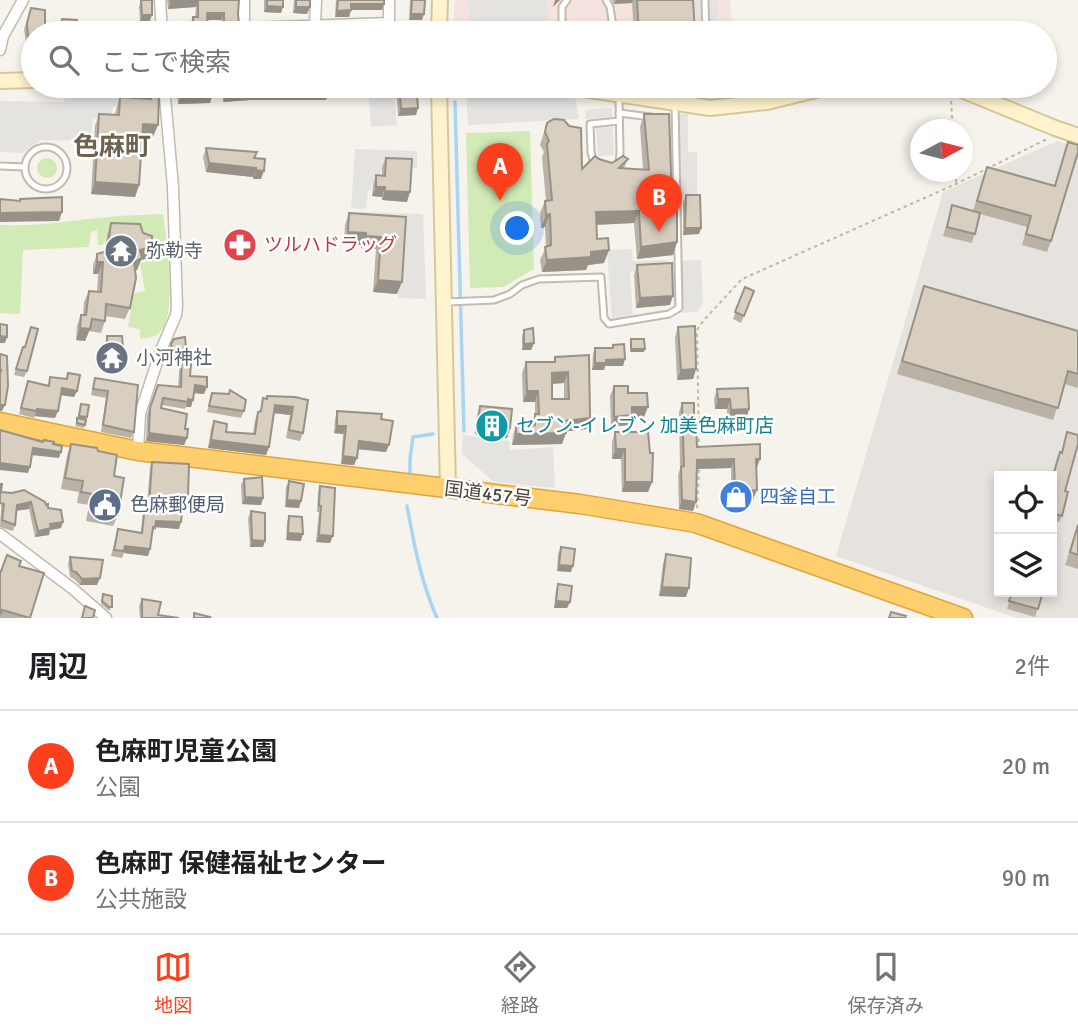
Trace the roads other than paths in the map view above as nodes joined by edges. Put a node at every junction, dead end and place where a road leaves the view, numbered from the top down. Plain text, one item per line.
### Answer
1 (23, 0) edge
2 (160, 0) edge
3 (244, 0) edge
4 (316, 0) edge
5 (389, 0) edge
6 (440, 0) edge
7 (567, 0) edge
8 (606, 0) edge
9 (705, 0) edge
10 (161, 21) edge
11 (244, 21) edge
12 (315, 21) edge
13 (389, 21) edge
14 (439, 21) edge
15 (562, 21) edge
16 (612, 21) edge
17 (706, 21) edge
18 (0, 50) edge
19 (21, 80) edge
20 (0, 81) edge
21 (165, 98) edge
22 (440, 98) edge
23 (619, 98) edge
24 (644, 98) edge
25 (694, 98) edge
26 (783, 98) edge
27 (970, 98) edge
28 (675, 103) junction
29 (691, 105) junction
30 (619, 113) junction
31 (661, 118) edge
32 (619, 121) junction
33 (1078, 136) edge
34 (0, 166) edge
35 (25, 167) junction
36 (614, 167) edge
37 (601, 169) edge
38 (449, 302) junction
39 (0, 422) edge
40 (138, 451) junction
41 (448, 489) junction
42 (0, 534) edge
43 (106, 618) edge
44 (963, 618) edge

1 - 18 street
2 - 10 street
3 - 11 street
4 - 12 street
5 - 13 street
6 - 14 street
7 - 15 lane
8 - 16 lane
9 - 17 lane
19 - 20 street
21 - 40 street
22 - 38 street
23 - 30 lane
24 - 28 street
25 - 29 lane
26 - 29 street
27 - 33 street
28 - 29 street
28 - 38 lane
30 - 31 lane
30 - 32 lane
32 - 36 lane
32 - 37 lane
34 - 35 lane
35 - 35 lane
38 - 41 street
39 - 40 highway, 国道457号
40 - 41 highway, 国道457号
41 - 44 highway, 国道457号
42 - 43 street

